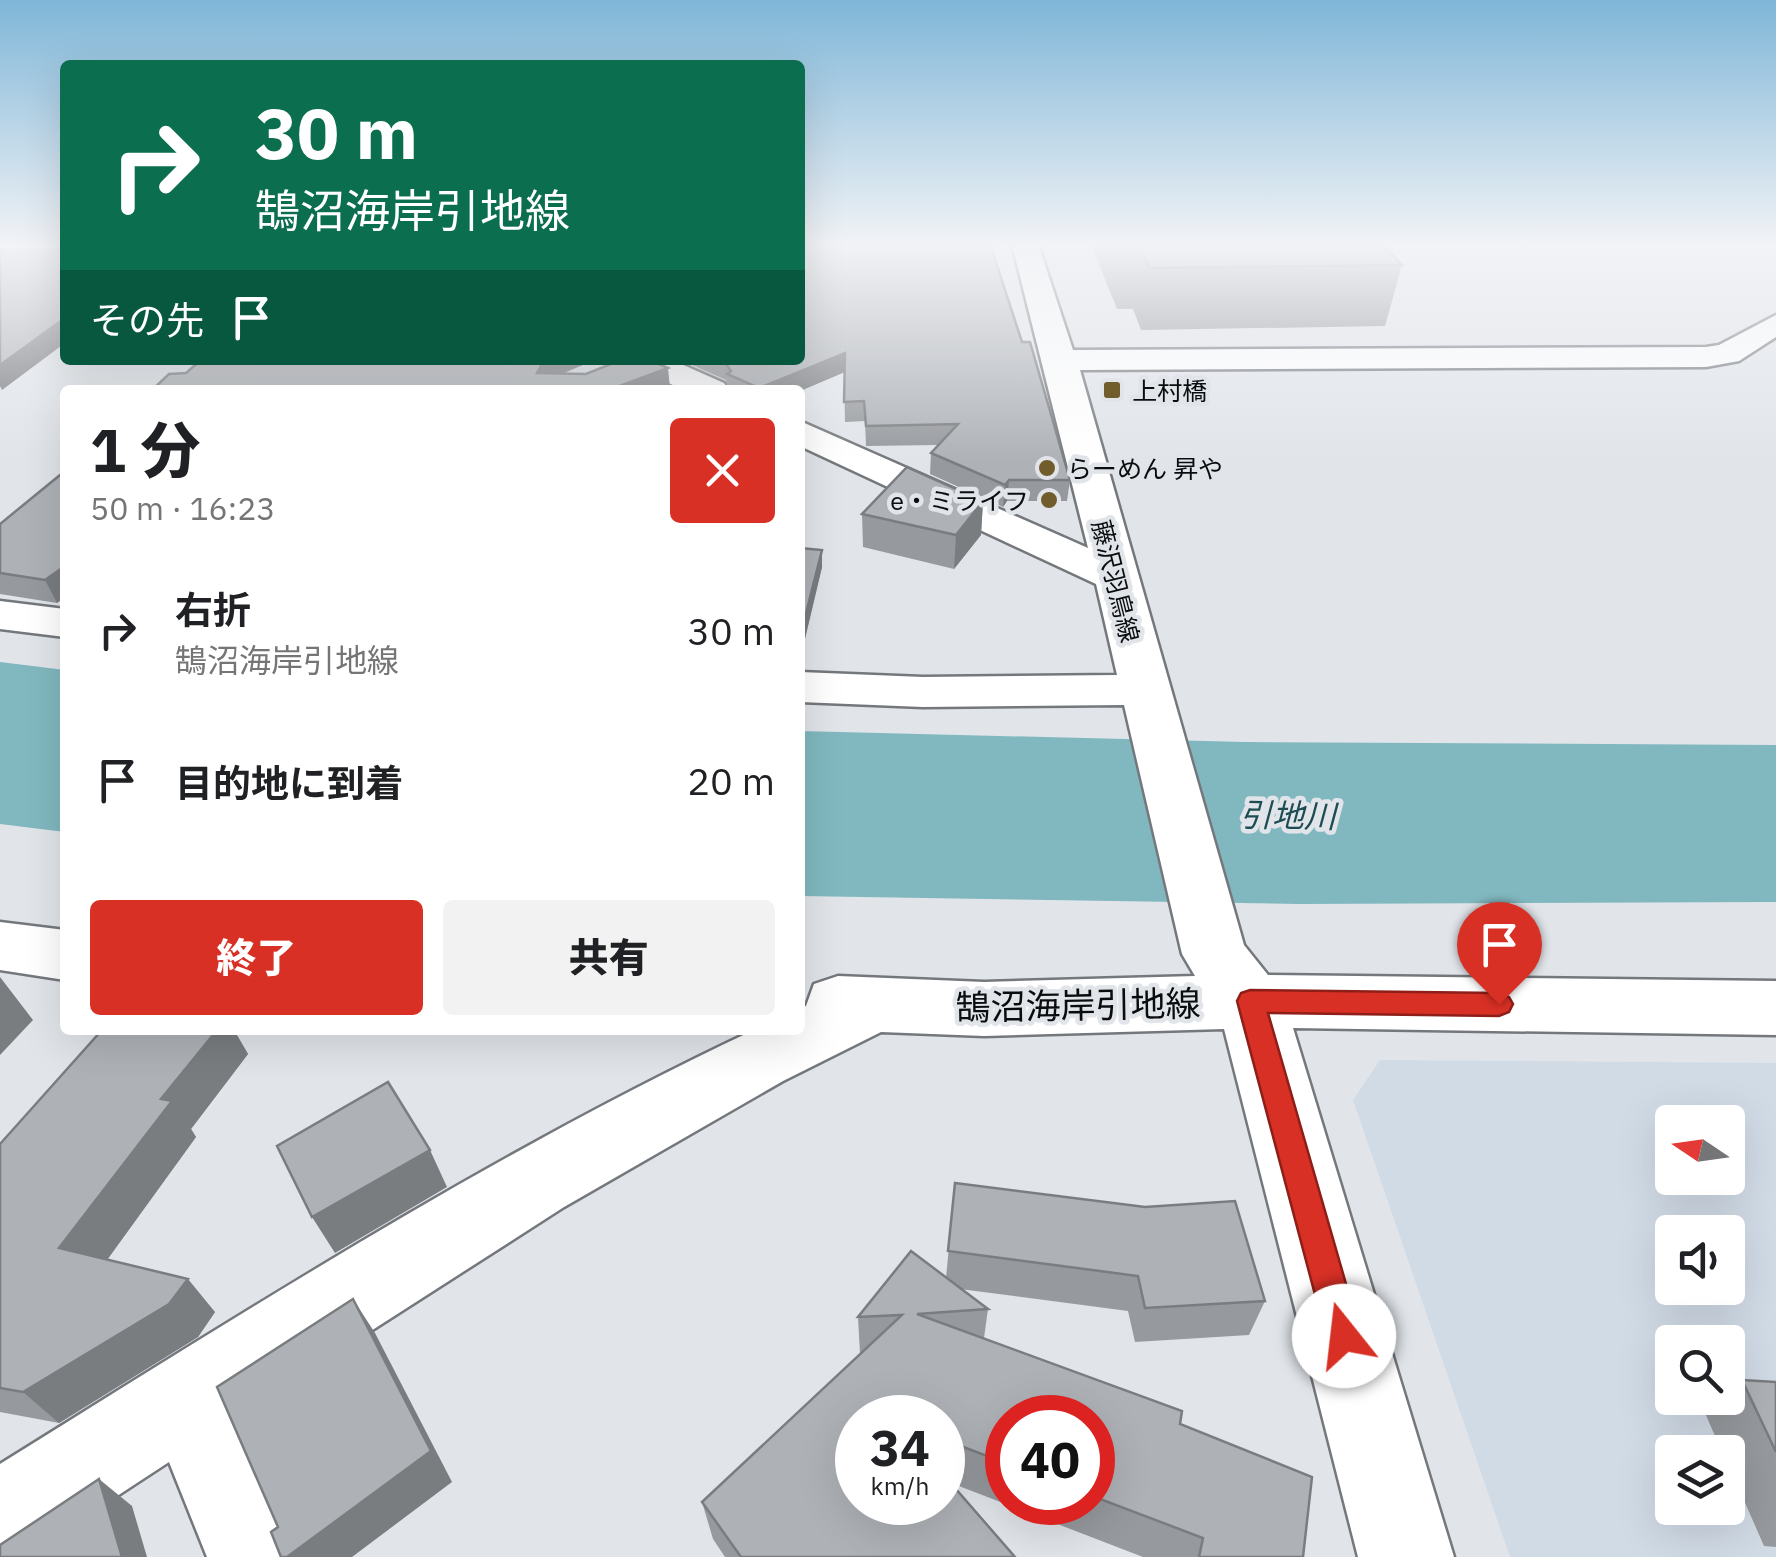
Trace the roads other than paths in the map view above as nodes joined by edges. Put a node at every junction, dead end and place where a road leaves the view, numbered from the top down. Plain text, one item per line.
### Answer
1 (1047, 317) edge
2 (1776, 324) edge
3 (1060, 360) junction
4 (639, 365) edge
5 (697, 385) edge
6 (805, 434) edge
7 (1115, 576) junction
8 (0, 615) edge
9 (60, 622) edge
10 (805, 686) edge
11 (1144, 690) junction
12 (0, 946) edge
13 (60, 954) edge
14 (1250, 1001) junction
15 (836, 1003) edge
16 (1776, 1008) edge
17 (805, 1022) edge
18 (785, 1035) edge
19 (188, 1398) junction
20 (0, 1518) edge
21 (255, 1557) edge
22 (1406, 1557) edge

1 - 3 street, 藤沢羽鳥線
2 - 3 street
3 - 7 street, 藤沢羽鳥線
4 - 5 street
6 - 7 street
7 - 11 street, 藤沢羽鳥線
8 - 9 street
10 - 11 street
11 - 14 street, 藤沢羽鳥線
12 - 13 street
14 - 15 street, 鵠沼海岸引地線
14 - 16 street, 鵠沼海岸引地線
14 - 22 street
15 - 17 street
18 - 19 street
19 - 20 street
19 - 21 street

